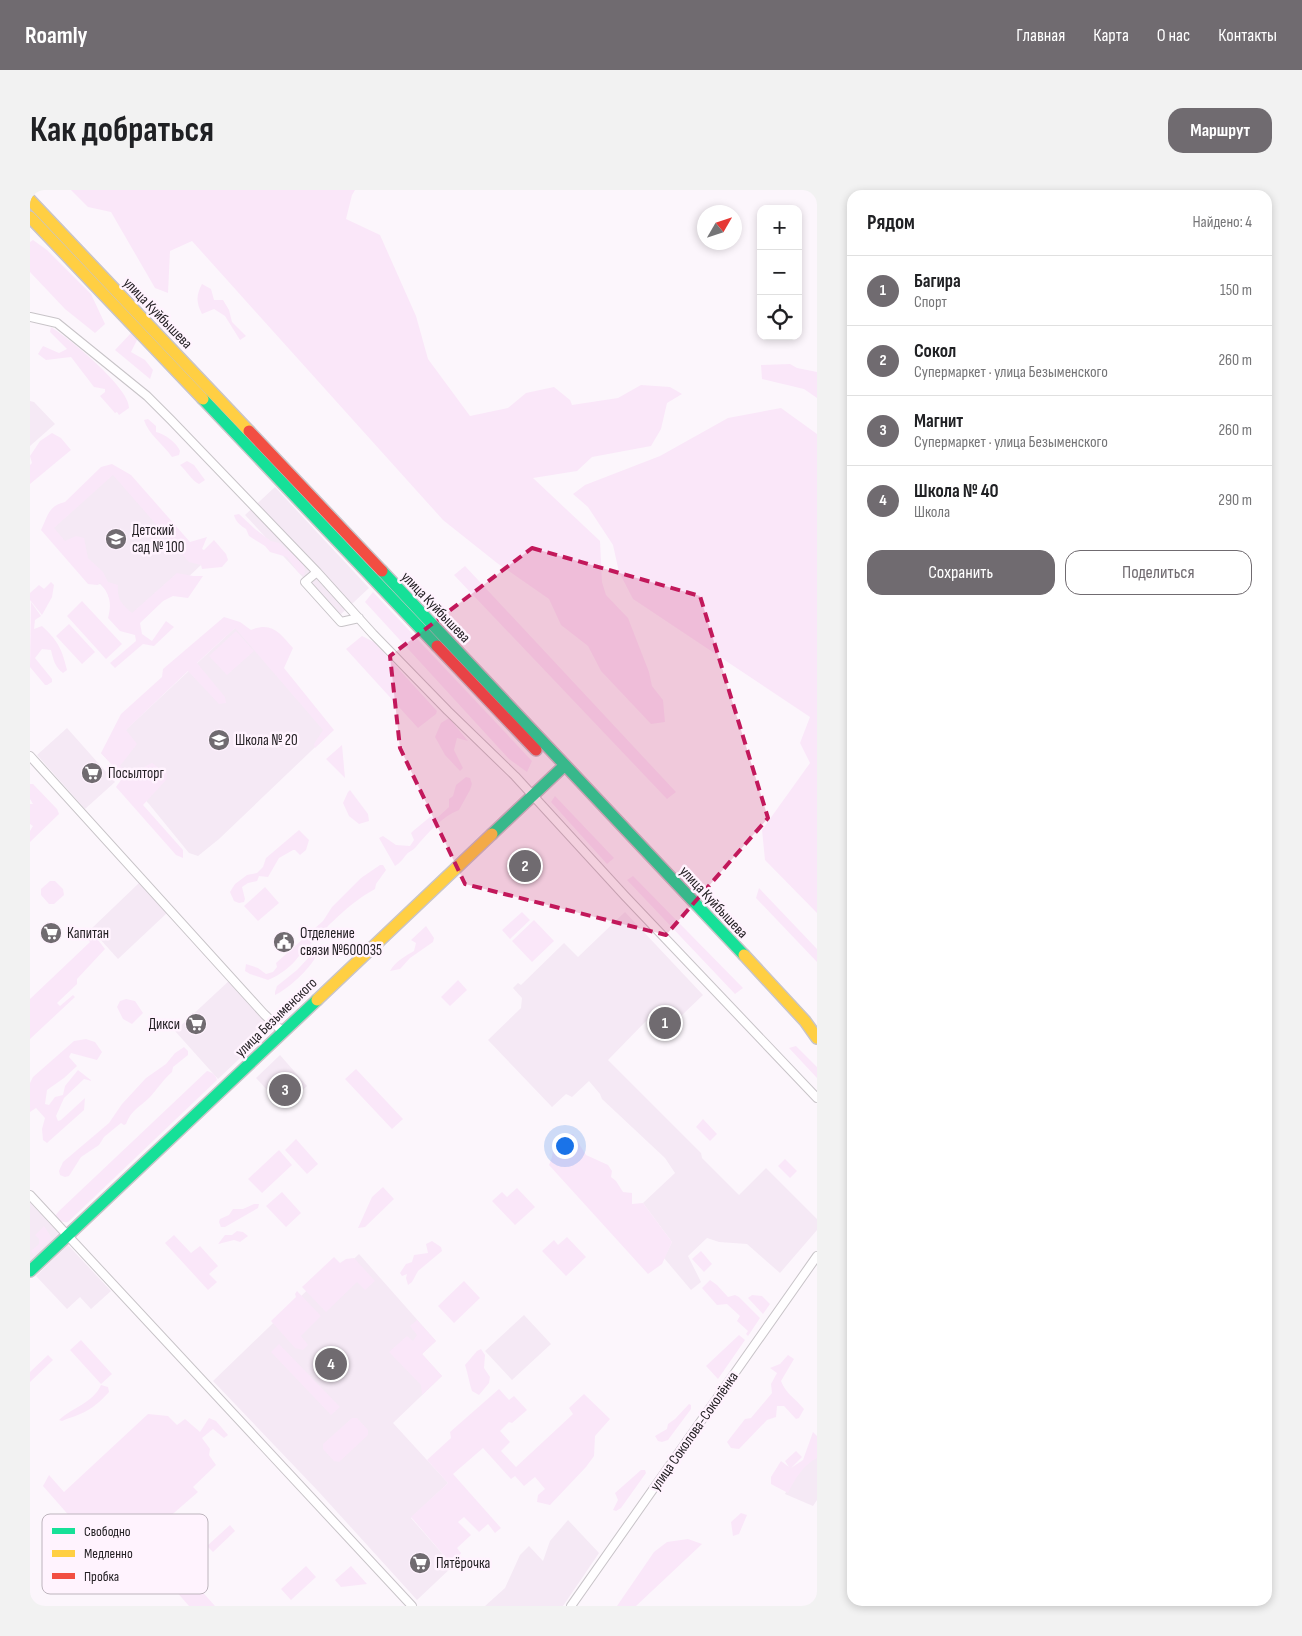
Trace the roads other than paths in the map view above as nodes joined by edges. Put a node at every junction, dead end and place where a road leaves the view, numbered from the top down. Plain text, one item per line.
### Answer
1 (30, 200) edge
2 (30, 217) edge
3 (30, 317) edge
4 (317, 572) junction
5 (359, 618) junction
6 (30, 756) edge
7 (561, 769) junction
8 (533, 796) junction
9 (282, 1031) junction
10 (817, 1038) edge
11 (817, 1043) edge
12 (817, 1098) edge
13 (30, 1196) edge
14 (68, 1235) junction
15 (817, 1256) edge
16 (30, 1271) edge
17 (412, 1606) edge
18 (571, 1606) edge

1 - 7 main road, улица Куйбышева
2 - 7 main road, улица Куйбышева
3 - 4 street
4 - 5 street
4 - 5 street
5 - 8 street
6 - 9 street
7 - 8 main road, улица Безыменского
7 - 10 main road, улица Куйбышева
7 - 11 main road, улица Куйбышева
8 - 9 main road, улица Безыменского
8 - 12 street
9 - 14 main road, улица Безыменского
13 - 14 street
14 - 16 main road, улица Безыменского
14 - 17 street
15 - 18 street, улица Соколова-Соколёнка

